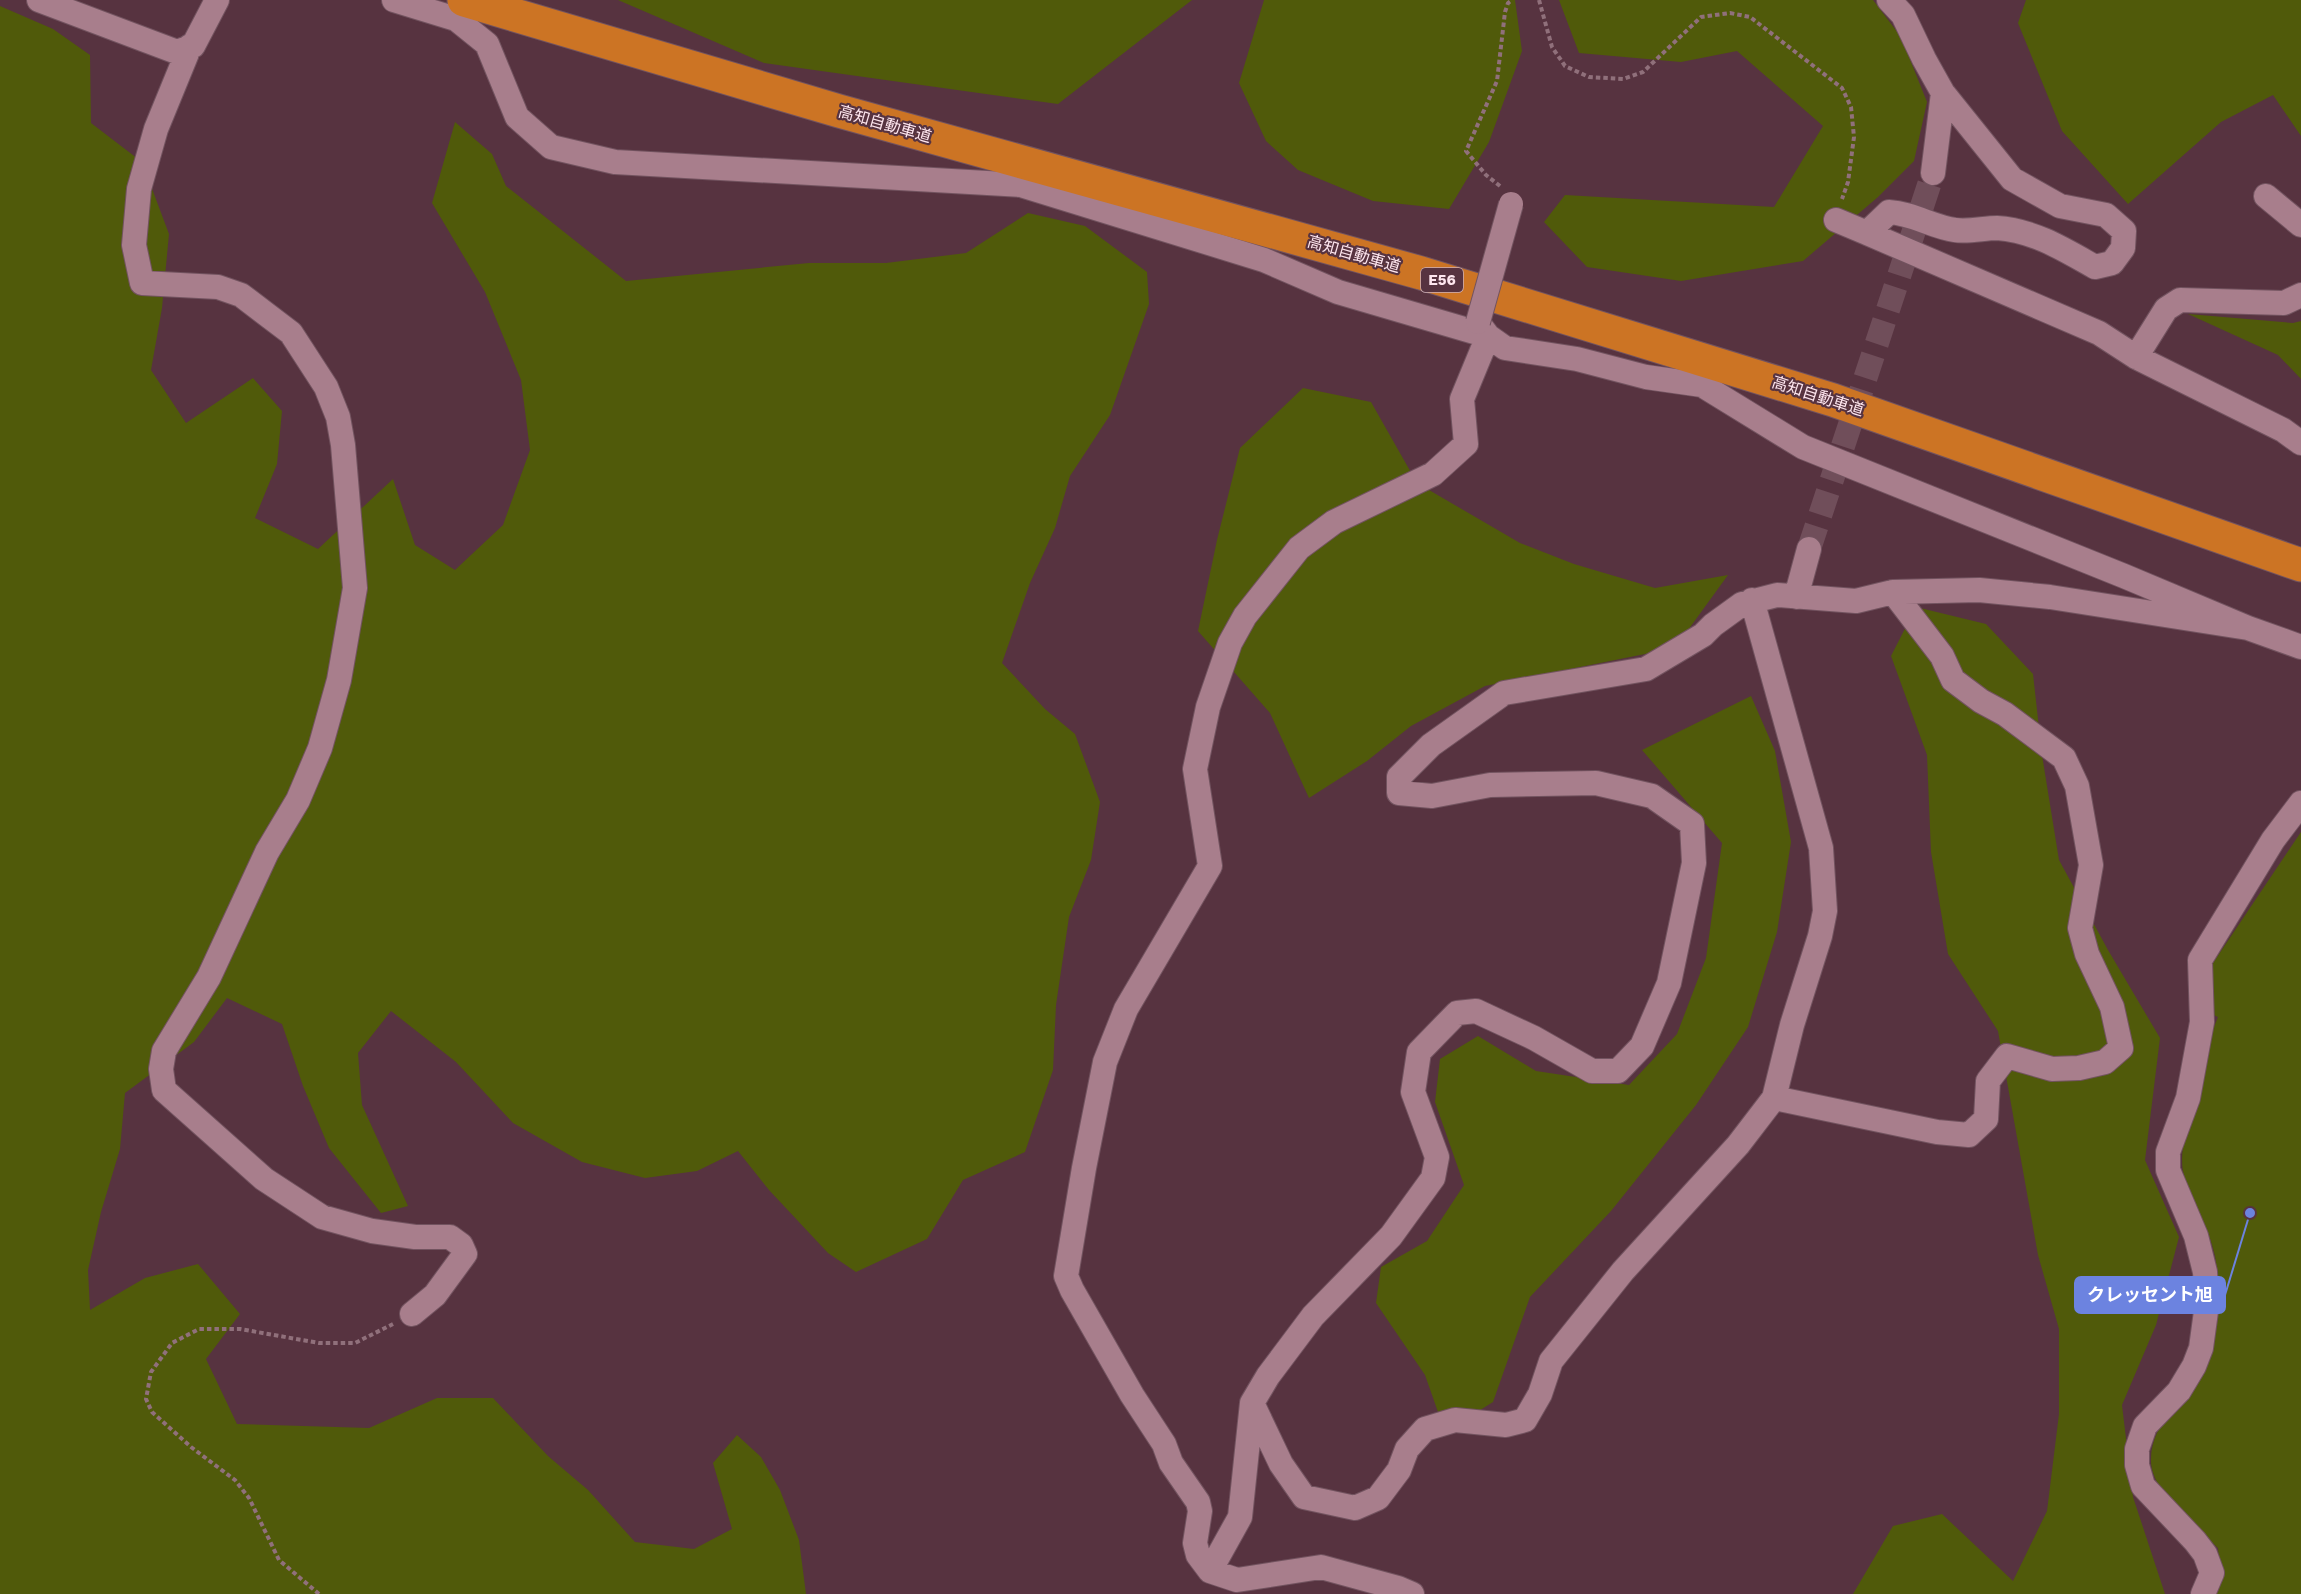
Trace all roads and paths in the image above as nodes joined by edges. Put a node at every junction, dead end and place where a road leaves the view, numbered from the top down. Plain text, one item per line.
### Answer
1 (39, 0) edge
2 (217, 0) edge
3 (393, 0) edge
4 (464, 0) edge
5 (525, 0) edge
6 (1512, 0) edge
7 (1539, 0) edge
8 (1889, 0) edge
9 (574, 23) junction
10 (190, 46) junction
11 (1942, 93) junction
12 (1933, 173) tunnel mouth
13 (2266, 196) dead end
14 (1511, 204) joint
15 (1836, 220) joint
16 (2301, 225) edge
17 (1868, 232) junction
18 (2301, 295) edge
19 (1483, 329) junction
20 (2136, 357) junction
21 (2301, 443) edge
22 (2301, 545) edge
23 (1809, 549) tunnel mouth
24 (2301, 565) edge
25 (1893, 592) junction
26 (1796, 597) junction
27 (1752, 600) junction
28 (2248, 628) junction
29 (2301, 647) edge
30 (2301, 803) edge
31 (1774, 1098) junction
32 (412, 1314) joint
33 (1252, 1403) junction
34 (1210, 1571) junction
35 (319, 1594) edge
36 (1412, 1594) edge
37 (2203, 1594) edge

1 - 10 street
2 - 10 street
3 - 19 street
4 - 9 highway, 高知自動車道 / E56
5 - 9 highway, 高知自動車道 / E56
6 - 14 path
7 - 15 path
8 - 11 street
9 - 22 highway, 高知自動車道 / E56
9 - 24 highway, 高知自動車道 / E56
10 - 32 street
11 - 12 street
11 - 17 street
13 - 16 street
14 - 19 street, bridge
15 - 17 street
17 - 20 street
18 - 20 street
19 - 28 street
19 - 34 street
20 - 21 street
23 - 26 street
25 - 26 street
25 - 28 street
25 - 31 street
26 - 27 street
27 - 31 street
27 - 33 street
28 - 29 street
30 - 37 street
31 - 33 street
32 - 35 path
33 - 34 street
34 - 36 street

